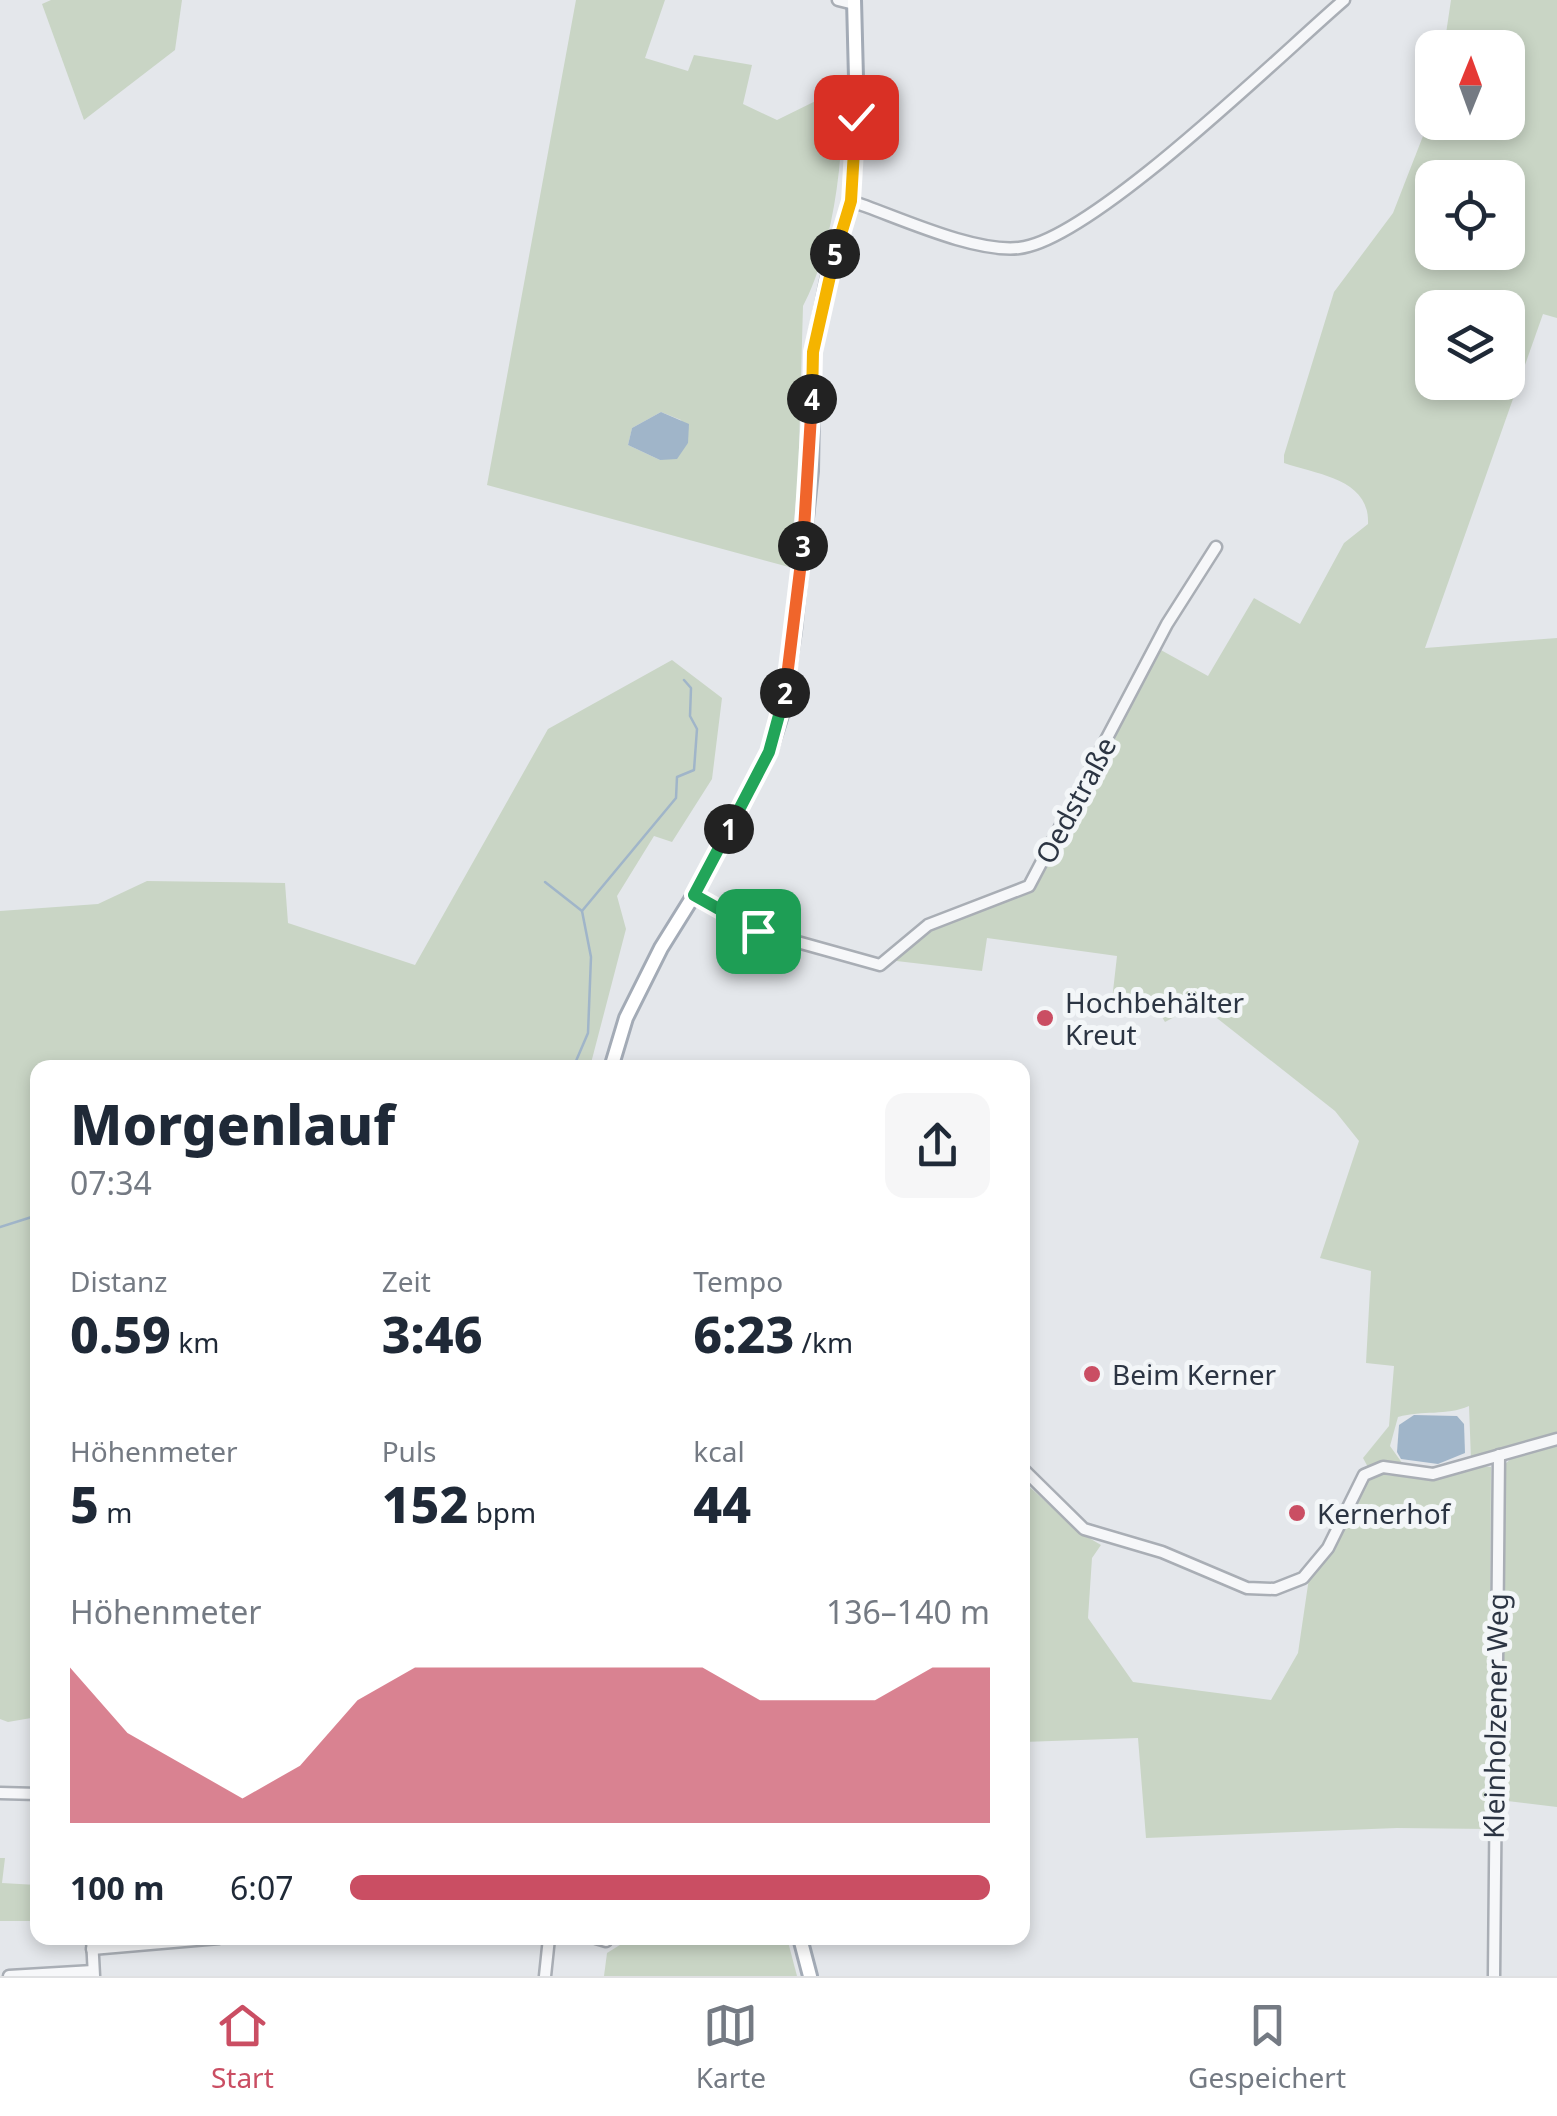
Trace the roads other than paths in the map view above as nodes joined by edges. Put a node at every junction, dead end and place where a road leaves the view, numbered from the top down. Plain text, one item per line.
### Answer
1 (838, 0) edge
2 (1344, 0) edge
3 (854, 2) edge
4 (851, 201) junction
5 (1216, 547) dead end
6 (694, 895) junction
7 (613, 1060) edge
8 (1557, 1439) edge
9 (1499, 1455) junction
10 (1030, 1476) edge
11 (0, 1793) edge
12 (30, 1794) edge
13 (92, 1945) edge
14 (548, 1945) edge
15 (802, 1945) edge
16 (94, 1974) edge
17 (8, 1976) edge
18 (29, 1976) edge
19 (545, 1976) edge
20 (810, 1976) edge
21 (1494, 1976) edge

1 - 3 street
2 - 4 street
3 - 4 main road
4 - 6 main road
5 - 6 street, Oedstraße
6 - 7 main road
8 - 9 street
9 - 10 street
9 - 21 street, Kleinholzener Weg
11 - 12 street
13 - 16 street
14 - 19 street
15 - 20 main road
16 - 18 street
17 - 18 street

